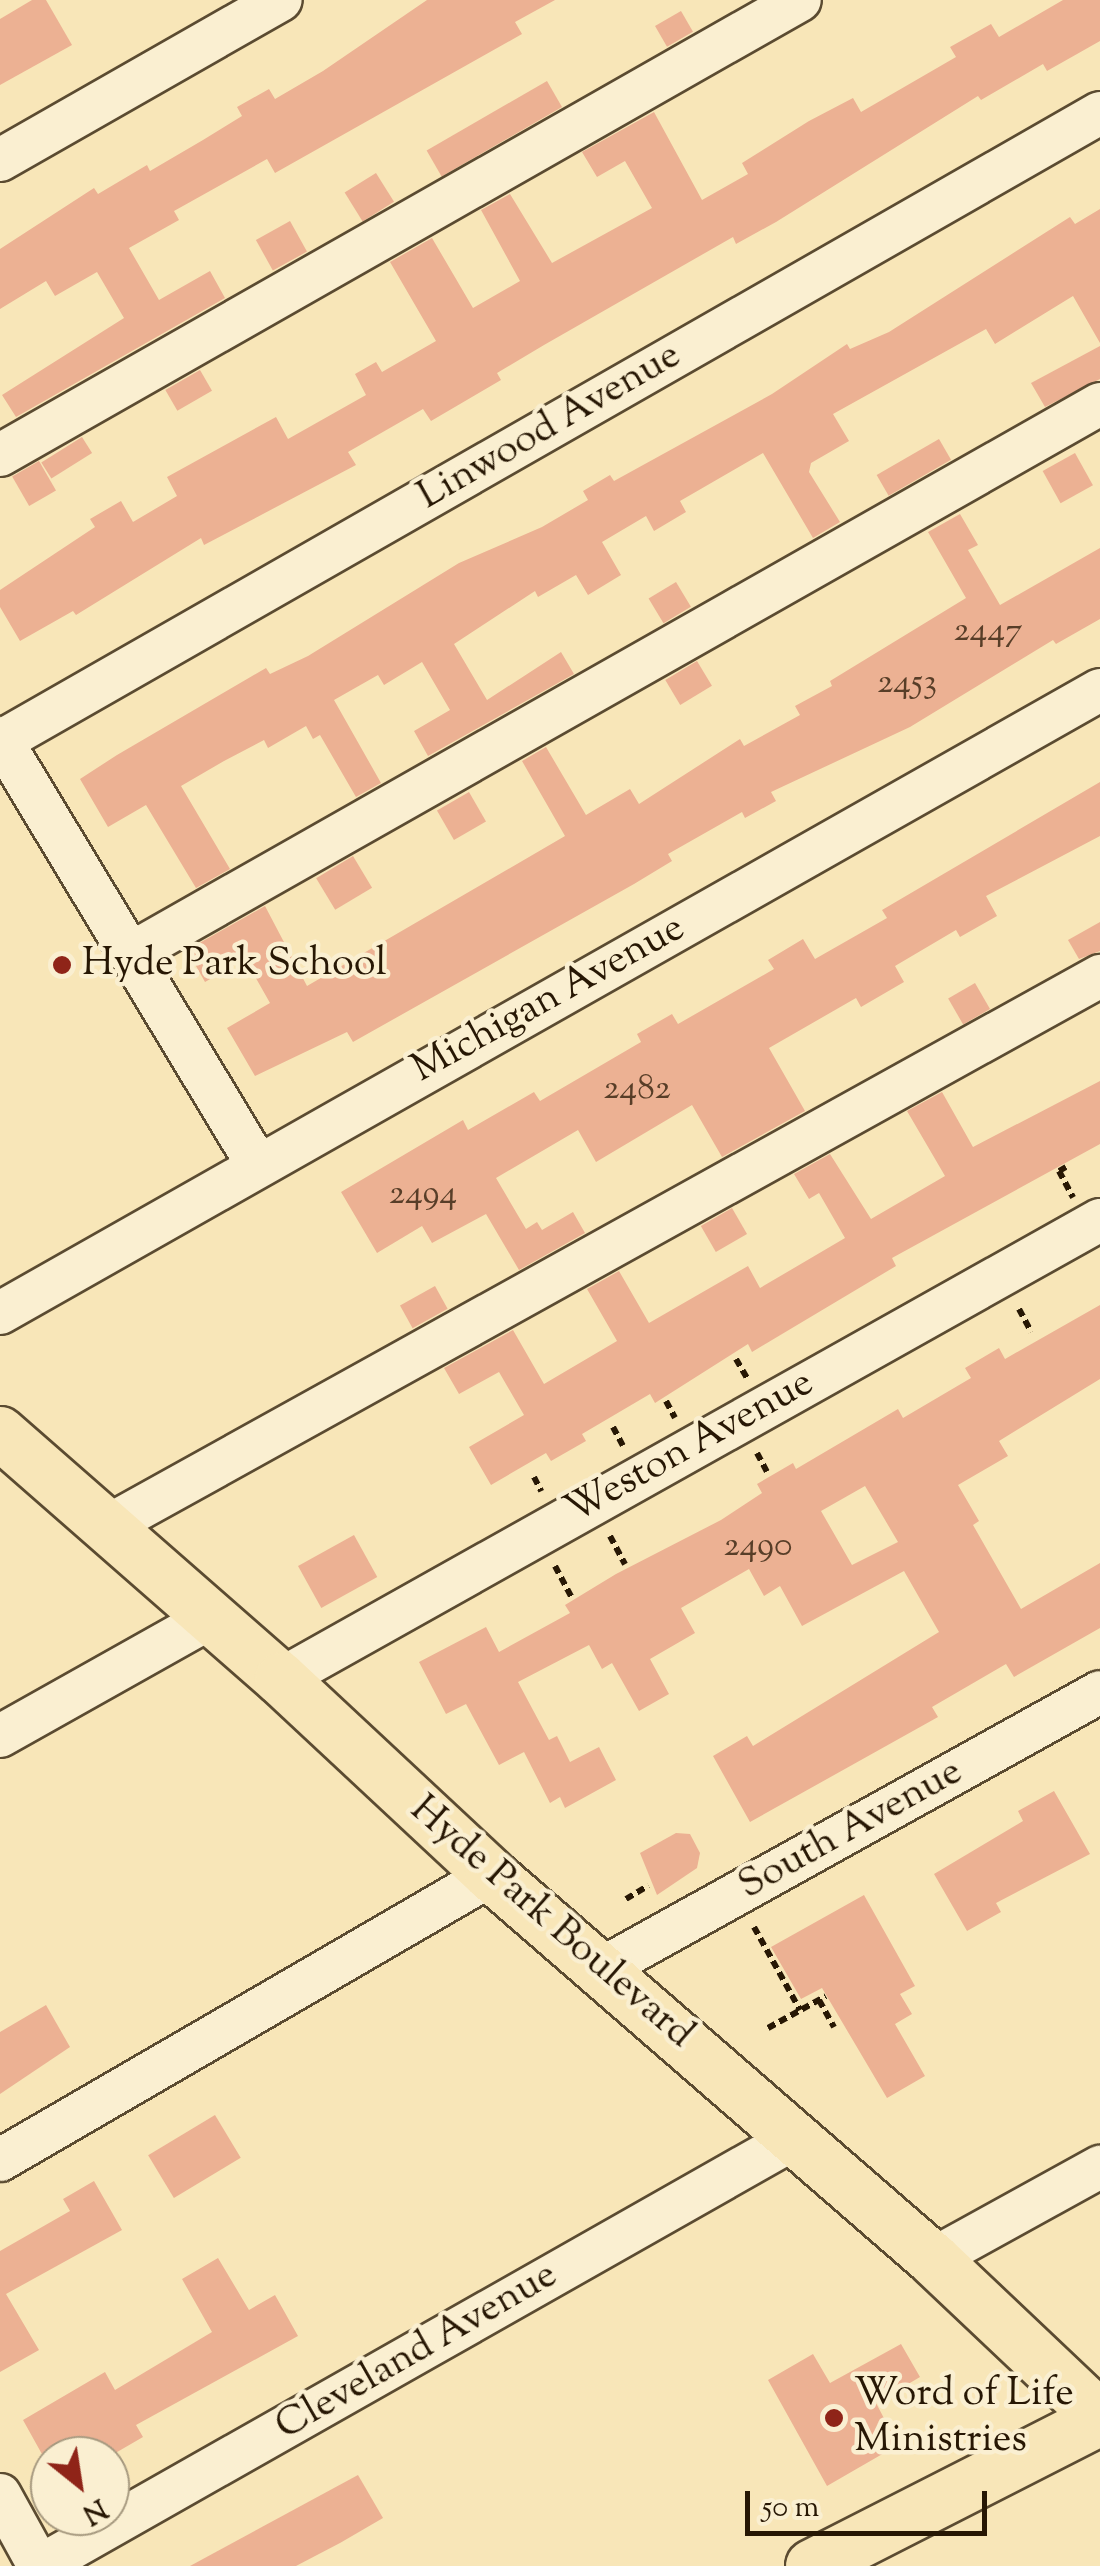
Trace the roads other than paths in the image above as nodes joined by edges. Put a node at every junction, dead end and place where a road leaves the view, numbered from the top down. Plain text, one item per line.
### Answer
1 (281, 0) edge
2 (800, 0) edge
3 (1100, 112) edge
4 (0, 160) edge
5 (1100, 404) edge
6 (0, 455) edge
7 (1100, 690) edge
8 (1, 740) edge
9 (130, 954) junction
10 (1100, 976) edge
11 (258, 1164) junction
12 (1088, 1212) edge
13 (0, 1314) edge
14 (0, 1433) edge
15 (106, 1527) junction
16 (210, 1618) junction
17 (281, 1679) junction
18 (1100, 1692) edge
19 (0, 1736) edge
20 (490, 1875) junction
21 (603, 1968) junction
22 (794, 2138) junction
23 (0, 2160) edge
24 (1100, 2167) edge
25 (933, 2259) junction
26 (1100, 2418) edge
27 (0, 2494) edge
28 (40, 2566) edge
29 (812, 2566) edge

1 - 4 street
2 - 6 street
3 - 8 street, Linwood Avenue
5 - 9 street
7 - 11 street, Michigan Avenue
8 - 9 street
9 - 11 street
10 - 15 street
11 - 13 street, Michigan Avenue
12 - 17 street, Weston Avenue
14 - 15 main road, Hyde Park Boulevard
15 - 16 main road, Hyde Park Boulevard
16 - 17 main road, Hyde Park Boulevard
16 - 19 street
17 - 20 main road, Hyde Park Boulevard
18 - 21 street, South Avenue
20 - 21 main road, Hyde Park Boulevard
20 - 23 street
21 - 22 main road, Hyde Park Boulevard
22 - 25 main road, Hyde Park Boulevard
22 - 28 street, Cleveland Avenue
24 - 25 street
25 - 26 main road, Hyde Park Boulevard
26 - 29 main road
27 - 28 street

